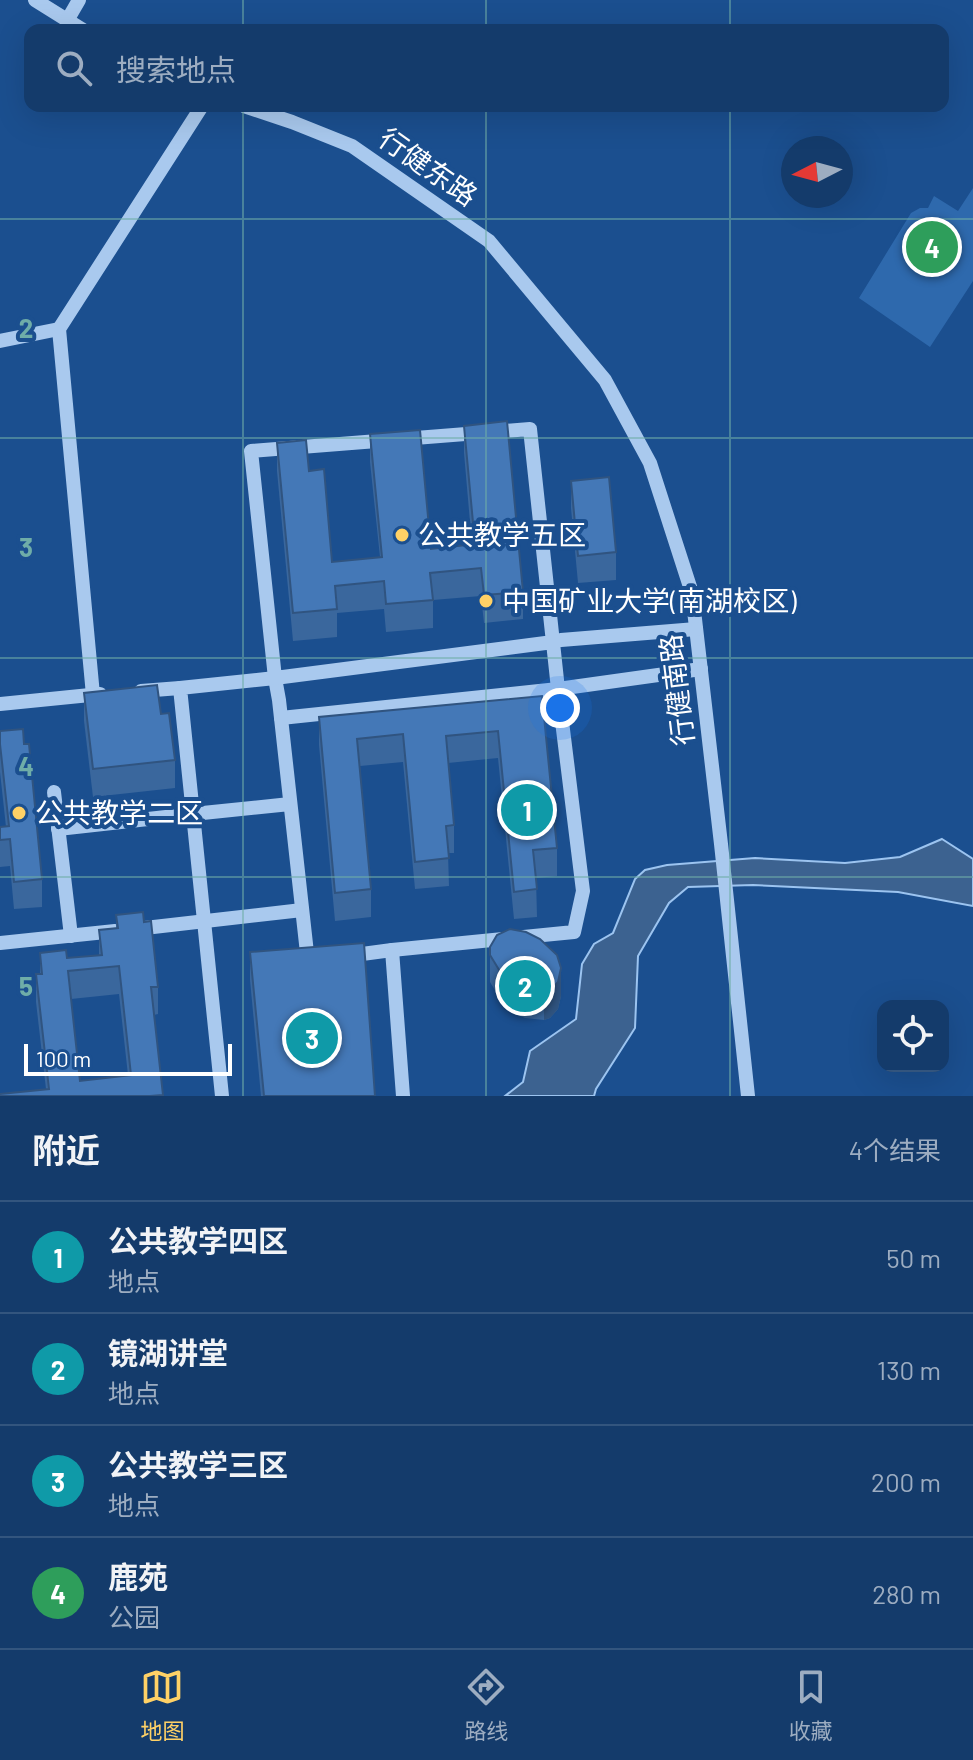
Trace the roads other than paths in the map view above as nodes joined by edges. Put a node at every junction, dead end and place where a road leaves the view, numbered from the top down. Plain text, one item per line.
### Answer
1 (35, 0) edge
2 (79, 0) edge
3 (68, 19) junction
4 (75, 24) edge
5 (198, 112) edge
6 (262, 112) edge
7 (489, 241) joint
8 (59, 329) junction
9 (0, 341) edge
10 (696, 629) junction
11 (553, 642) junction
12 (701, 669) junction
13 (275, 678) junction
14 (180, 688) junction
15 (558, 689) junction
16 (108, 694) junction
17 (0, 704) edge
18 (281, 718) junction
19 (54, 792) dead end
20 (290, 804) junction
21 (193, 814) junction
22 (58, 829) junction
23 (302, 910) junction
24 (204, 921) junction
25 (71, 936) junction
26 (0, 943) edge
27 (392, 950) junction
28 (222, 1096) edge
29 (403, 1096) edge
30 (748, 1096) edge

1 - 3 street
2 - 3 street
3 - 4 street
5 - 8 street
6 - 7 street, 行健东路
7 - 10 street, 行健南路
8 - 9 street
8 - 16 street
10 - 11 street
10 - 12 street, 行健南路
11 - 13 street
11 - 13 street
11 - 15 street
12 - 15 street
12 - 30 street, 行健南路
13 - 14 street
13 - 18 street
14 - 16 street
14 - 21 street
15 - 18 street
15 - 27 street
16 - 17 street
18 - 20 street
19 - 22 street
20 - 21 street
20 - 23 street
21 - 22 street
21 - 24 street
22 - 25 street
23 - 24 street
23 - 27 street
24 - 25 street
24 - 28 street
25 - 26 street
27 - 29 street

